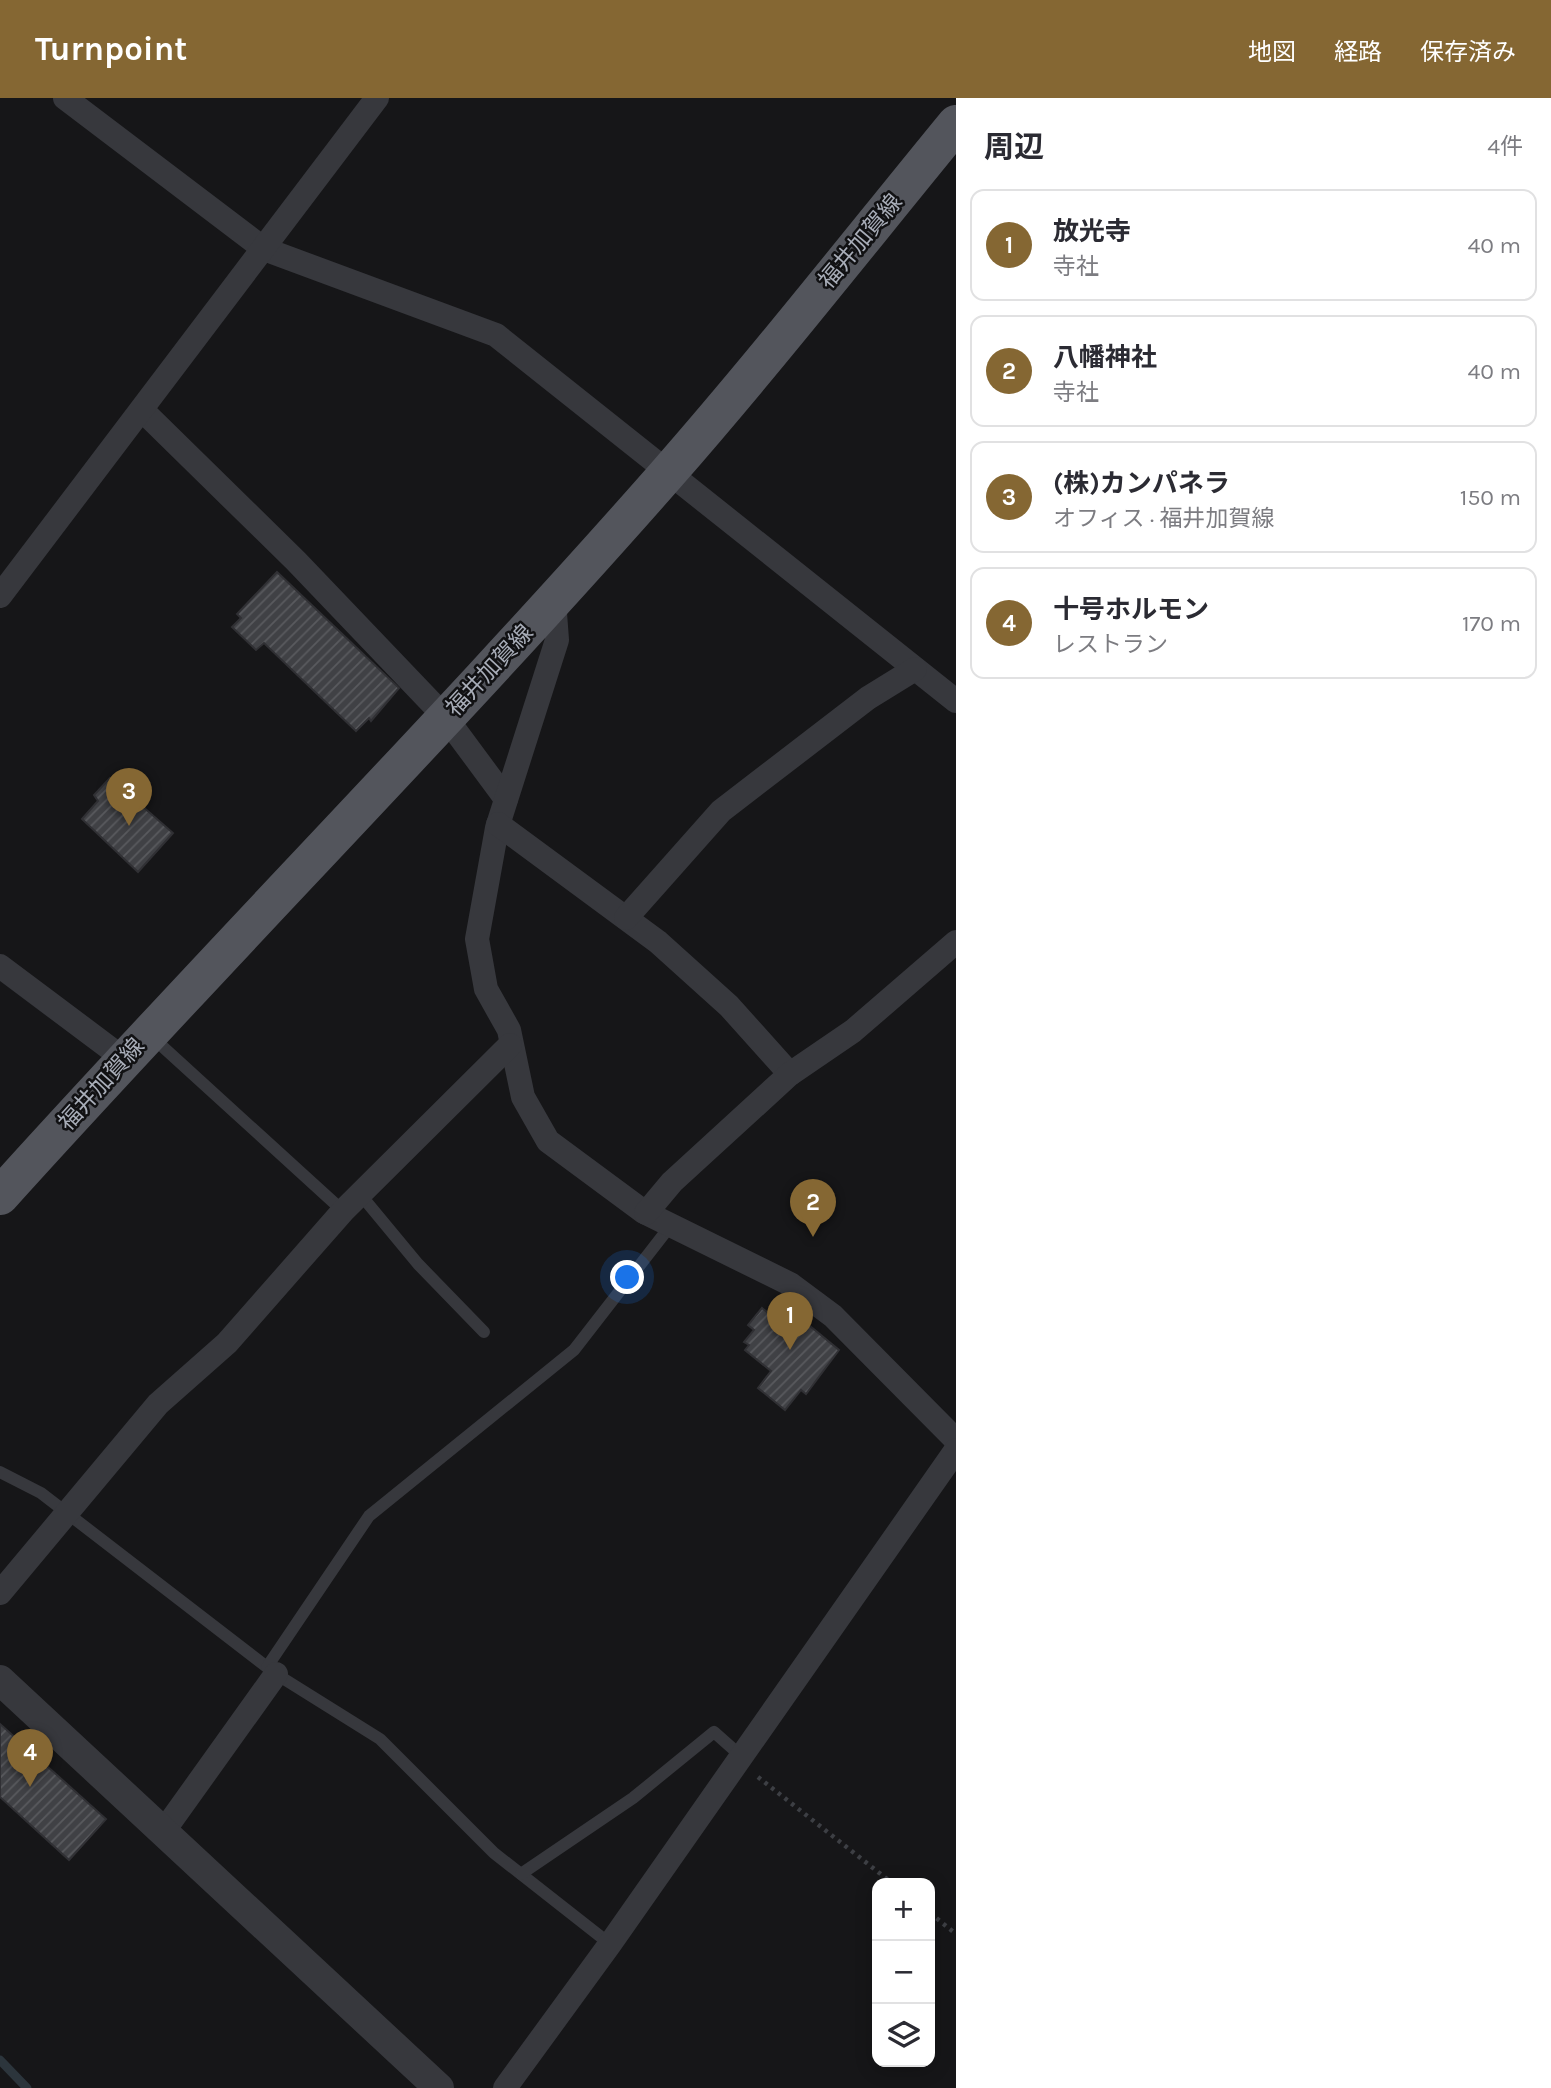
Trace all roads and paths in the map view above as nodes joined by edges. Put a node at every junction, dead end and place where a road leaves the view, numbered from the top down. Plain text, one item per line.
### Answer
1 (65, 98) edge
2 (377, 98) edge
3 (956, 124) edge
4 (264, 249) junction
5 (142, 410) junction
6 (669, 472) junction
7 (0, 596) edge
8 (554, 600) junction
9 (915, 669) junction
10 (956, 701) edge
11 (446, 718) junction
12 (506, 800) junction
13 (498, 824) junction
14 (626, 918) junction
15 (956, 942) edge
16 (0, 966) edge
17 (510, 1045) junction
18 (136, 1046) junction
19 (790, 1074) junction
20 (0, 1196) edge
21 (352, 1203) junction
22 (646, 1213) junction
23 (671, 1225) junction
24 (484, 1332) dead end
25 (956, 1440) edge
26 (956, 1450) edge
27 (0, 1472) edge
28 (68, 1512) junction
29 (0, 1593) edge
30 (272, 1670) junction
31 (0, 1680) edge
32 (740, 1759) junction
33 (163, 1832) junction
34 (522, 1874) junction
35 (886, 1878) edge
36 (935, 1917) edge
37 (956, 1934) edge
38 (610, 1944) junction
39 (439, 2088) edge
40 (505, 2088) edge

1 - 4 street
2 - 4 street
3 - 6 main road, 福井加賀線
4 - 5 street
4 - 6 street
5 - 7 street
5 - 11 street
6 - 8 main road, 福井加賀線
6 - 9 street
8 - 11 main road, 福井加賀線
8 - 12 street
9 - 10 street
9 - 14 street
11 - 12 street
11 - 18 main road, 福井加賀線
12 - 13 street
13 - 14 street
13 - 17 street
14 - 19 street
15 - 19 street
16 - 18 street
17 - 21 street
17 - 22 street
18 - 20 main road, 福井加賀線
18 - 21 lane
19 - 22 street
21 - 24 lane
21 - 28 street
22 - 23 street
23 - 25 street
23 - 30 lane
26 - 32 street
27 - 28 lane
28 - 29 street
28 - 30 lane
30 - 33 street
30 - 34 lane
31 - 33 street
32 - 34 lane
32 - 35 path
32 - 38 street
33 - 39 street
34 - 38 lane
36 - 37 path
38 - 40 street

